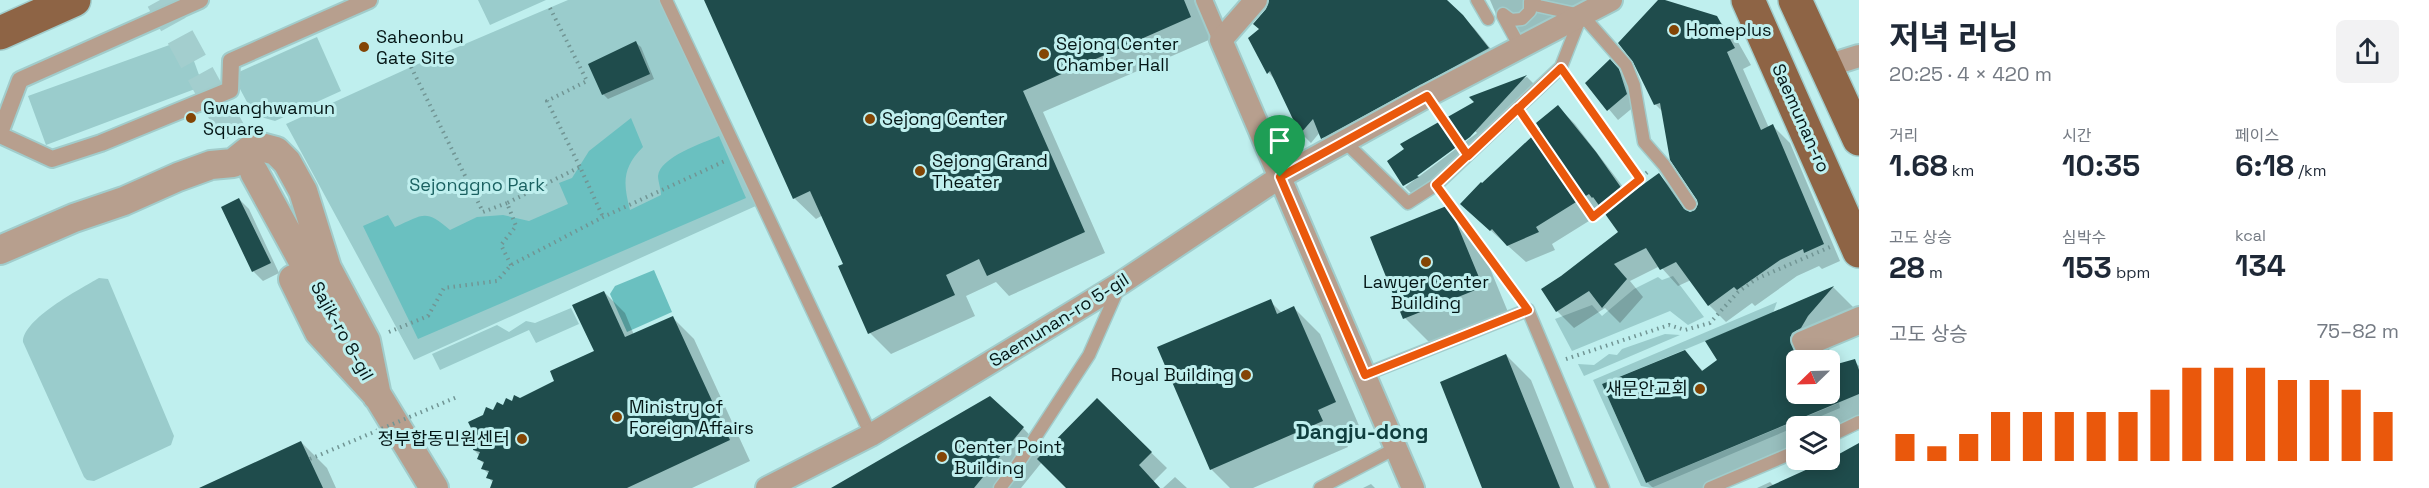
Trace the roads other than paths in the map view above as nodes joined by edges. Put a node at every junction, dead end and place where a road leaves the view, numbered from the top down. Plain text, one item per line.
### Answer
1 (74, 0) edge
2 (200, 0) edge
3 (369, 0) edge
4 (666, 0) edge
5 (1204, 0) edge
6 (1256, 0) edge
7 (1611, 0) edge
8 (1748, 0) edge
9 (1795, 0) edge
10 (1481, 1) edge
11 (1582, 15) junction
12 (1488, 19) dead end
13 (0, 33) edge
14 (1221, 40) junction
15 (1520, 47) junction
16 (1859, 56) edge
17 (1827, 66) junction
18 (0, 134) edge
19 (1859, 139) edge
20 (1344, 141) junction
21 (244, 167) junction
22 (1280, 177) junction
23 (1690, 204) dead end
24 (1856, 244) edge
25 (0, 250) edge
26 (1121, 283) junction
27 (1859, 315) edge
28 (1859, 326) edge
29 (1365, 375) junction
30 (377, 396) junction
31 (1859, 422) edge
32 (1840, 431) edge
33 (872, 435) junction
34 (1396, 448) junction
35 (1786, 456) edge
36 (434, 488) edge
37 (767, 488) edge
38 (1000, 488) edge
39 (1320, 488) edge
40 (1413, 488) edge
41 (1603, 488) edge
42 (1710, 488) edge

1 - 13 main road
2 - 18 street
3 - 18 street
4 - 33 lane
5 - 14 street
6 - 14 street
7 - 11 street, Saemunan-ro 5-gil
8 - 24 main road, Saemunan-ro
9 - 17 main road
10 - 12 lane
11 - 15 street, Saemunan-ro 5-gil
11 - 15 lane
11 - 20 lane
11 - 23 lane
14 - 22 street
15 - 20 street, Saemunan-ro 5-gil
16 - 17 street
17 - 19 main road
20 - 22 street, Saemunan-ro 5-gil
21 - 25 street
21 - 30 street, Sajik-ro 8-gil
21 - 30 street
22 - 26 street, Saemunan-ro 5-gil
22 - 29 street
26 - 33 street, Saemunan-ro 5-gil
26 - 38 lane
27 - 28 street
29 - 34 street
29 - 41 lane
30 - 36 street, Sajik-ro 8-gil
31 - 32 lane
33 - 37 street, Saemunan-ro 5-gil
34 - 39 lane
34 - 40 street
35 - 42 lane

